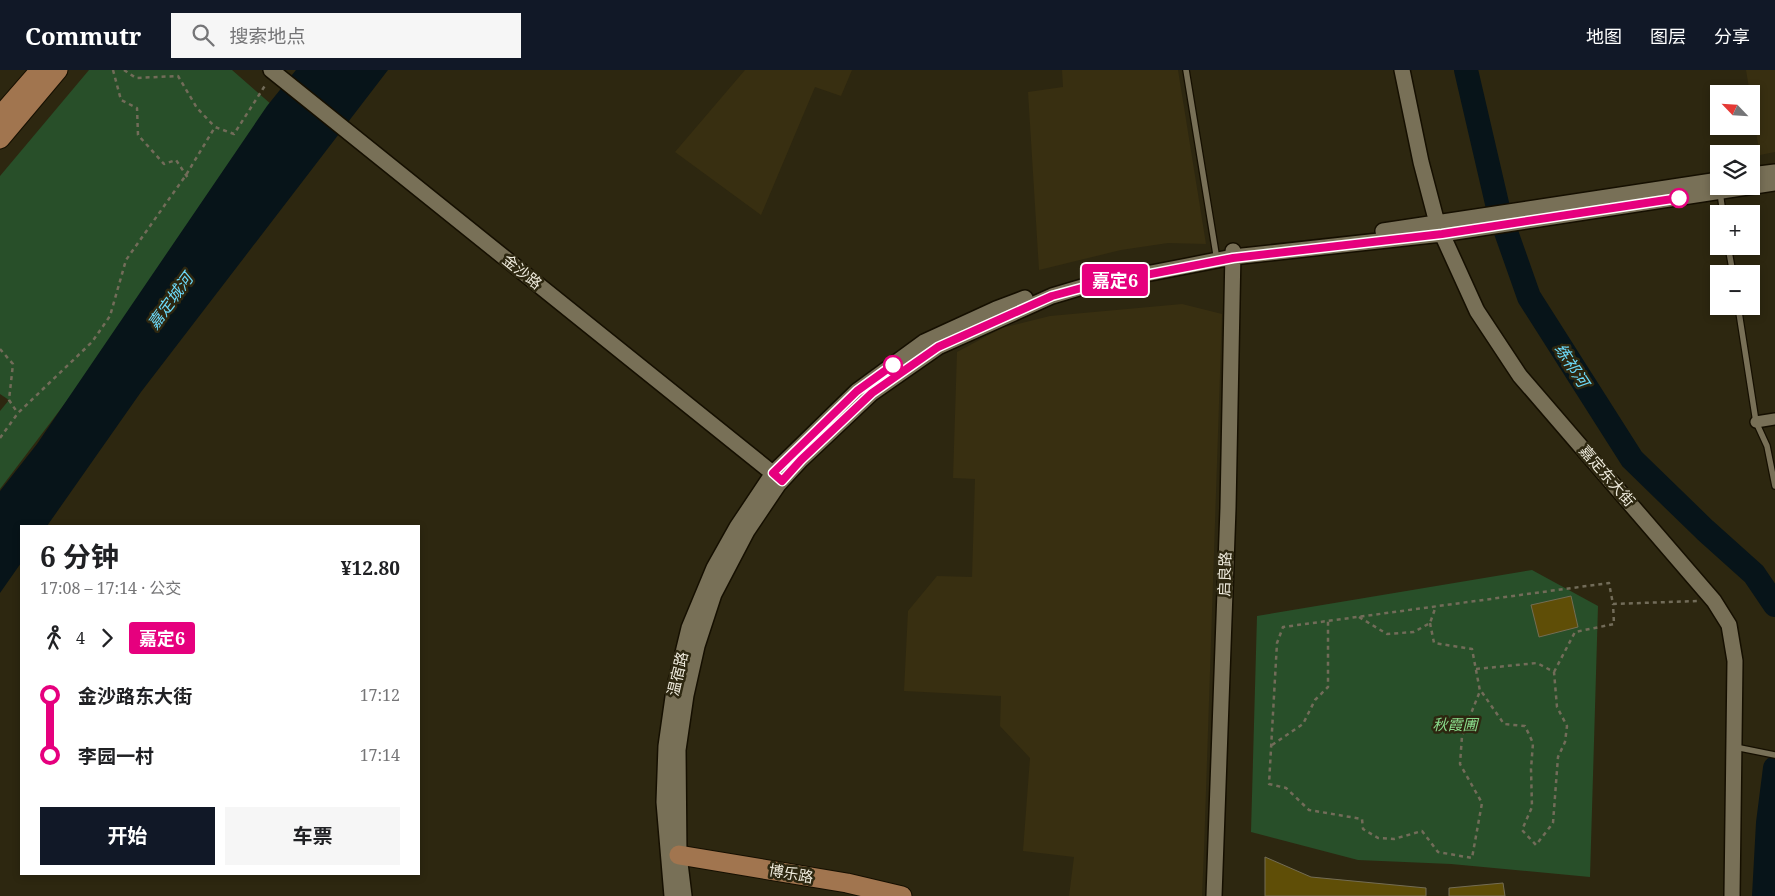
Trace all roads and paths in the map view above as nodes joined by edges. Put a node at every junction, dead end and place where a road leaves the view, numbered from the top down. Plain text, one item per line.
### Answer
1 (40, 70) edge
2 (58, 70) edge
3 (113, 70) edge
4 (124, 70) edge
5 (1186, 70) edge
6 (1402, 70) edge
7 (275, 74) edge
8 (0, 116) edge
9 (215, 127) junction
10 (0, 139) edge
11 (1775, 172) edge
12 (1760, 174) edge
13 (186, 175) junction
14 (188, 178) dead end
15 (1760, 183) edge
16 (1775, 183) edge
17 (1710, 185) edge
18 (1710, 185) edge
19 (1440, 228) junction
20 (1216, 254) junction
21 (1233, 254) junction
22 (1739, 315) edge
23 (0, 349) edge
24 (18, 413) junction
25 (1775, 419) edge
26 (1756, 422) junction
27 (0, 438) edge
28 (777, 477) junction
29 (1775, 486) edge
30 (1714, 601) junction
31 (1613, 604) junction
32 (1436, 606) junction
33 (1360, 617) junction
34 (1328, 621) junction
35 (1430, 623) junction
36 (1476, 669) junction
37 (1554, 672) junction
38 (1480, 691) junction
39 (1271, 745) junction
40 (1733, 746) junction
41 (1775, 755) edge
42 (679, 855) junction
43 (672, 896) edge
44 (684, 896) edge
45 (902, 896) edge
46 (1214, 896) edge
47 (1732, 896) edge

1 - 8 main road
2 - 10 main road
3 - 13 path
4 - 9 path
5 - 20 lane
6 - 19 street, 嘉定东大街
7 - 9 path
7 - 28 street, 金沙路
9 - 13 path
11 - 12 street
13 - 14 path
13 - 24 path
15 - 16 street
17 - 19 street
18 - 19 street
19 - 21 street
19 - 30 street, 嘉定东大街
20 - 21 street
20 - 28 street
21 - 28 street
21 - 46 street, 启良路
22 - 26 lane
23 - 24 path
24 - 27 path
25 - 26 street
26 - 29 lane
28 - 42 street
28 - 43 street, 温宿路
30 - 31 path
30 - 40 street, 嘉定东大街
31 - 32 path
31 - 37 path
32 - 33 path
32 - 35 path
33 - 34 path
33 - 35 path
34 - 39 path
34 - 39 path
35 - 36 path
36 - 37 path
36 - 38 path
37 - 38 path
38 - 39 path
40 - 41 lane
40 - 47 street, 嘉定东大街
42 - 44 street
42 - 45 main road, 博乐路

